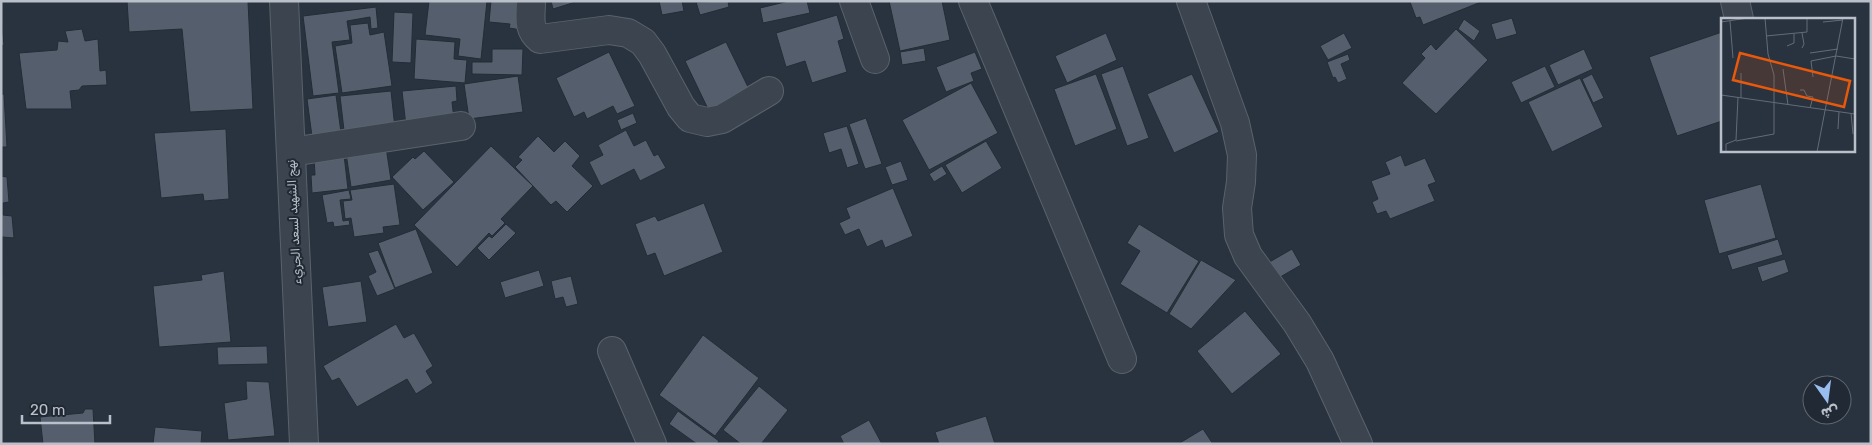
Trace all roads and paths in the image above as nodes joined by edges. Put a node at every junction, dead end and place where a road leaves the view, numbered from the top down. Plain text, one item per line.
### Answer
1 (284, 1) edge
2 (531, 1) edge
3 (854, 1) edge
4 (973, 1) edge
5 (1191, 1) edge
6 (1735, 1) edge
7 (1739, 18) edge
8 (875, 59) dead end
9 (769, 91) dead end
10 (462, 126) dead end
11 (291, 152) junction
12 (612, 351) dead end
13 (1122, 359) dead end
14 (304, 444) edge
15 (652, 444) edge
16 (1358, 444) edge

1 - 11 street, نهج الشهيد لسعد الجريء
2 - 9 street
3 - 8 street
4 - 13 street
5 - 16 street
6 - 7 street
10 - 11 street
11 - 14 street, نهج الشهيد لسعد الجريء
12 - 15 street

